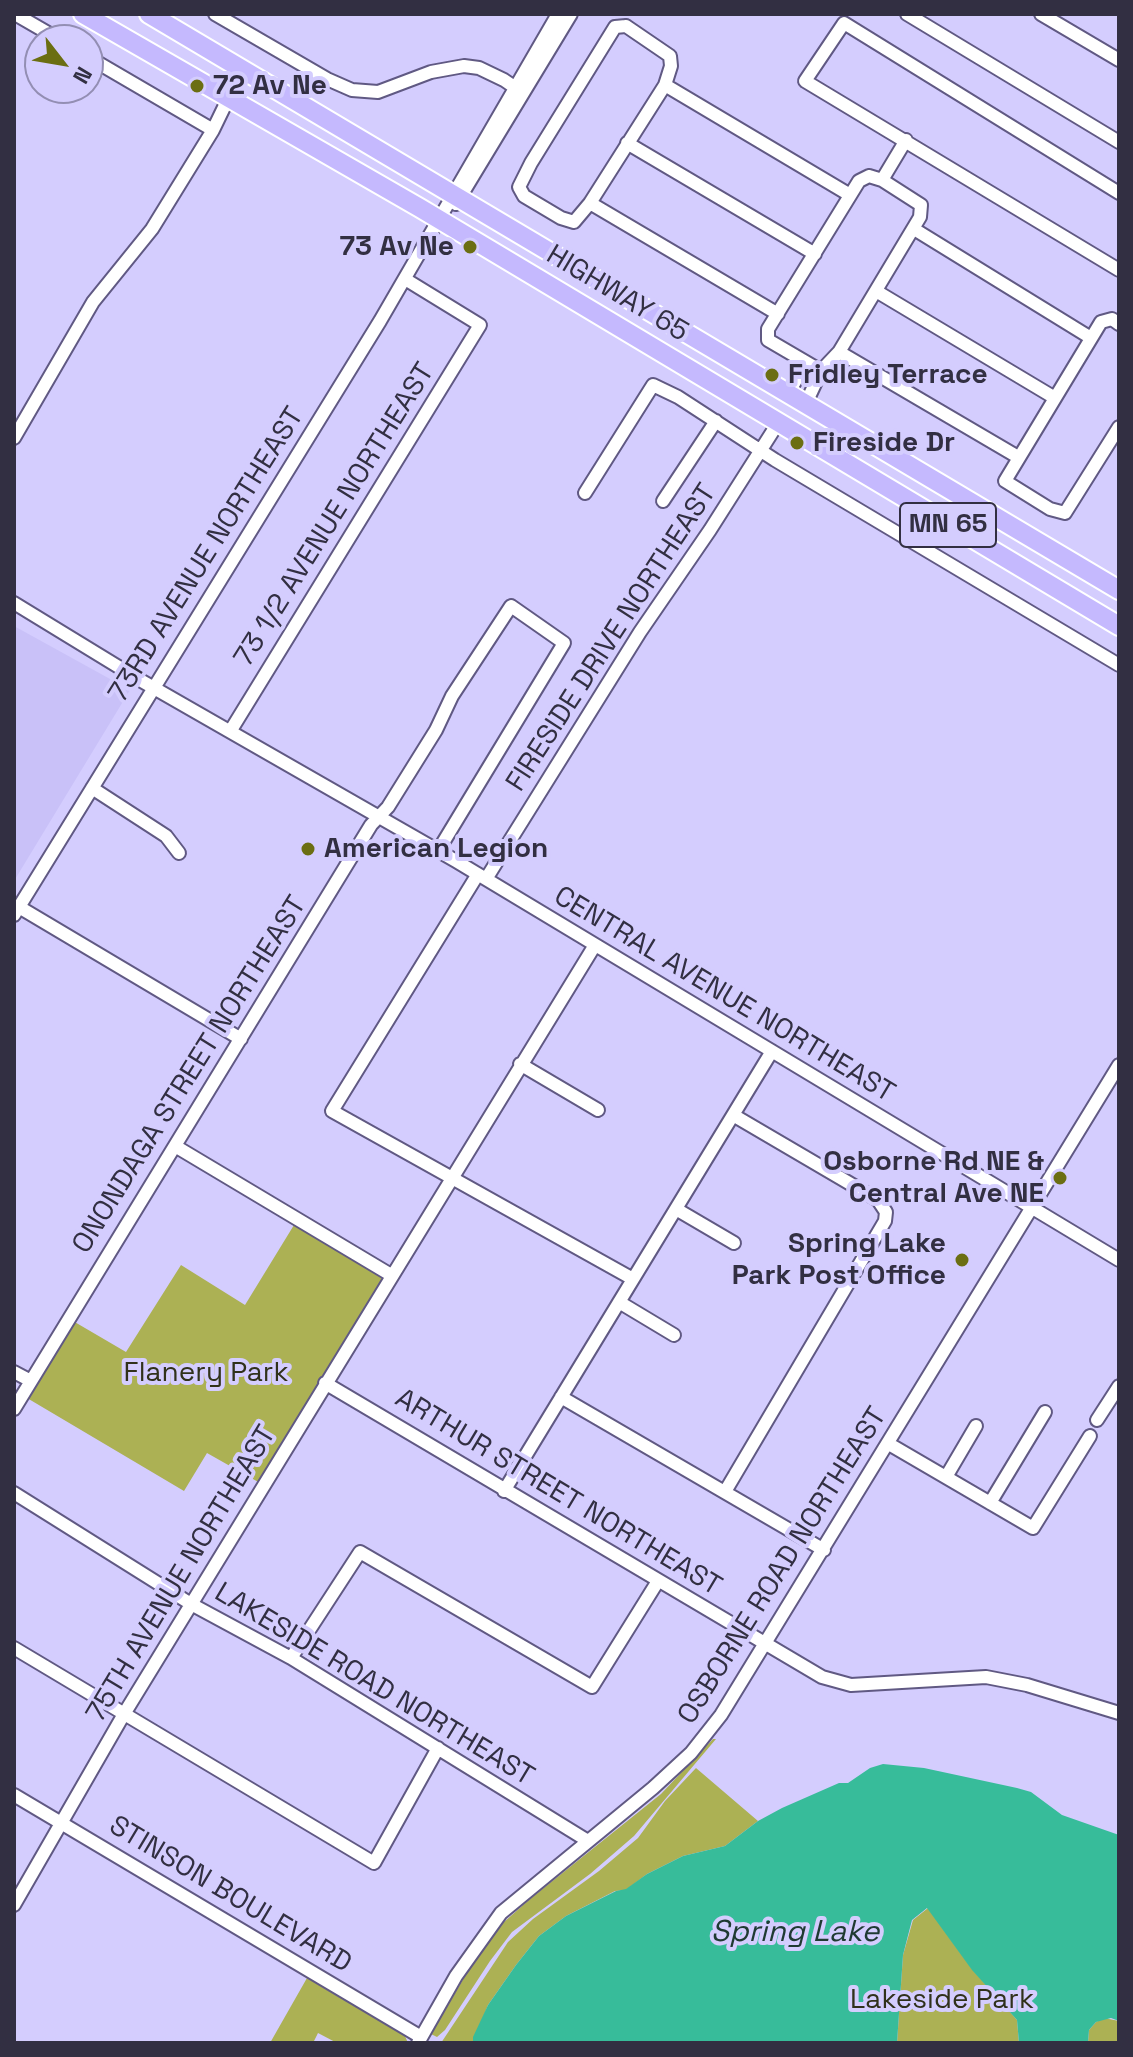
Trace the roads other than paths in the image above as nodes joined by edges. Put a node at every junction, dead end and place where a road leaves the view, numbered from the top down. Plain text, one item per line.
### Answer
1 (83, 14) edge
2 (149, 14) edge
3 (215, 14) edge
4 (558, 14) edge
5 (571, 14) edge
6 (907, 14) edge
7 (1041, 14) edge
8 (1119, 60) edge
9 (104, 66) edge
10 (665, 85) junction
11 (518, 91) junction
12 (229, 97) junction
13 (213, 130) junction
14 (906, 140) junction
15 (1119, 142) edge
16 (627, 143) junction
17 (882, 180) junction
18 (1119, 193) edge
19 (850, 195) junction
20 (457, 196) junction
21 (590, 203) junction
22 (440, 220) junction
23 (914, 229) junction
24 (815, 254) junction
25 (1119, 270) edge
26 (405, 279) junction
27 (876, 291) junction
28 (778, 314) junction
29 (1119, 324) edge
30 (1091, 338) junction
31 (839, 352) junction
32 (806, 363) junction
33 (821, 371) junction
34 (789, 392) junction
35 (1055, 398) junction
36 (806, 403) junction
37 (716, 421) junction
38 (778, 423) junction
39 (1119, 427) edge
40 (14, 438) edge
41 (761, 451) junction
42 (1018, 457) junction
43 (585, 493) dead end
44 (663, 501) dead end
45 (1119, 590) edge
46 (14, 603) edge
47 (1119, 626) edge
48 (1119, 665) edge
49 (153, 688) junction
50 (231, 730) junction
51 (92, 788) junction
52 (379, 816) junction
53 (438, 851) junction
54 (179, 853) dead end
55 (482, 877) junction
56 (16, 911) edge
57 (595, 945) junction
58 (241, 1039) junction
59 (772, 1051) junction
60 (520, 1064) junction
61 (1119, 1065) edge
62 (598, 1110) dead end
63 (733, 1115) junction
64 (175, 1146) junction
65 (451, 1177) junction
66 (1032, 1207) junction
67 (676, 1209) junction
68 (734, 1243) dead end
69 (1119, 1260) edge
70 (391, 1275) junction
71 (633, 1279) junction
72 (619, 1302) junction
73 (674, 1335) dead end
74 (14, 1372) edge
75 (31, 1381) junction
76 (325, 1383) junction
77 (1119, 1386) edge
78 (561, 1397) junction
79 (14, 1409) edge
80 (1045, 1412) dead end
81 (1097, 1420) dead end
82 (976, 1426) dead end
83 (1090, 1436) dead end
84 (889, 1444) junction
85 (946, 1477) junction
86 (726, 1490) junction
87 (504, 1491) junction
88 (14, 1493) edge
89 (990, 1503) junction
90 (824, 1550) junction
91 (658, 1581) junction
92 (191, 1604) junction
93 (766, 1644) junction
94 (14, 1648) edge
95 (291, 1658) junction
96 (1119, 1713) edge
97 (124, 1714) junction
98 (438, 1748) junction
99 (14, 1795) edge
100 (60, 1822) junction
101 (588, 1841) junction
102 (14, 1905) edge
103 (419, 2040) edge

1 - 12 highway, HIGHWAY 65 / MN 65
2 - 20 highway, HIGHWAY 65 / MN 65
3 - 11 street
4 - 11 street, 73RD AVENUE NORTHEAST
5 - 11 street, 73RD AVENUE NORTHEAST
6 - 15 street
7 - 8 street
9 - 13 street
10 - 16 street
10 - 19 street
10 - 21 street
11 - 20 street, 73RD AVENUE NORTHEAST
12 - 13 street
12 - 22 highway, HIGHWAY 65 / MN 65
13 - 40 street
14 - 17 street
14 - 18 street
14 - 25 street
16 - 21 street
16 - 24 street
17 - 19 street
17 - 23 street
19 - 24 street
20 - 22 street, 73RD AVENUE NORTHEAST
20 - 34 highway, HIGHWAY 65 / MN 65
21 - 28 street
22 - 26 street, 73RD AVENUE NORTHEAST
22 - 38 highway, HIGHWAY 65 / MN 65
23 - 27 street
23 - 30 street
24 - 28 street
26 - 49 street, 73RD AVENUE NORTHEAST
26 - 50 street, 73 1/2 AVENUE NORTHEAST
27 - 31 street
27 - 35 street
28 - 32 street
29 - 30 street
30 - 35 street
31 - 33 street
31 - 42 street
32 - 33 street
32 - 34 street
33 - 36 street
34 - 36 highway, HIGHWAY 65 / MN 65
35 - 42 street
36 - 45 highway, HIGHWAY 65 / MN 65
37 - 41 street
37 - 43 street
37 - 44 street
38 - 41 street, FIRESIDE DRIVE NORTHEAST
38 - 47 highway, HIGHWAY 65 / MN 65
39 - 42 street
41 - 48 street
41 - 55 street, FIRESIDE DRIVE NORTHEAST
46 - 49 street, CENTRAL AVENUE NORTHEAST
49 - 50 street, CENTRAL AVENUE NORTHEAST
49 - 51 street, 73RD AVENUE NORTHEAST
50 - 52 street, CENTRAL AVENUE NORTHEAST
51 - 54 street
51 - 56 street, 73RD AVENUE NORTHEAST
52 - 53 street, CENTRAL AVENUE NORTHEAST
52 - 53 street, ONONDAGA STREET NORTHEAST
52 - 58 street, ONONDAGA STREET NORTHEAST
53 - 55 street, CENTRAL AVENUE NORTHEAST
55 - 57 street, CENTRAL AVENUE NORTHEAST
55 - 65 street, FIRESIDE DRIVE NORTHEAST
56 - 58 street
57 - 59 street, CENTRAL AVENUE NORTHEAST
57 - 60 street, 75TH AVENUE NORTHEAST
58 - 64 street, ONONDAGA STREET NORTHEAST
59 - 63 street
59 - 66 street, CENTRAL AVENUE NORTHEAST
60 - 62 street
60 - 65 street, 75TH AVENUE NORTHEAST
61 - 66 street, OSBORNE ROAD NORTHEAST
63 - 67 street
63 - 86 street
64 - 70 street
64 - 75 street, ONONDAGA STREET NORTHEAST
65 - 70 street, 75TH AVENUE NORTHEAST
65 - 71 street
66 - 69 street, CENTRAL AVENUE NORTHEAST
66 - 84 street, OSBORNE ROAD NORTHEAST
67 - 68 street
67 - 71 street
70 - 76 street, 75TH AVENUE NORTHEAST
71 - 72 street
72 - 73 street
72 - 78 street
74 - 75 street
75 - 79 street, ONONDAGA STREET NORTHEAST
76 - 87 street, ARTHUR STREET NORTHEAST
76 - 92 street, 75TH AVENUE NORTHEAST
77 - 81 street
78 - 86 street
78 - 87 street
80 - 89 street
82 - 85 street
83 - 89 street
84 - 85 street
84 - 90 street, OSBORNE ROAD NORTHEAST
85 - 89 street
86 - 90 street
87 - 91 street, ARTHUR STREET NORTHEAST
88 - 92 street, LAKESIDE ROAD NORTHEAST
90 - 93 street, OSBORNE ROAD NORTHEAST
91 - 93 street, ARTHUR STREET NORTHEAST
91 - 95 street
92 - 95 street, LAKESIDE ROAD NORTHEAST
92 - 97 street, 75TH AVENUE NORTHEAST
93 - 96 street, ARTHUR STREET NORTHEAST
93 - 101 street, OSBORNE ROAD NORTHEAST
94 - 97 street
95 - 98 street, LAKESIDE ROAD NORTHEAST
97 - 98 street
97 - 100 street, 75TH AVENUE NORTHEAST
98 - 101 street, LAKESIDE ROAD NORTHEAST
99 - 100 street, STINSON BOULEVARD
100 - 102 street, 75TH AVENUE NORTHEAST
100 - 103 street, STINSON BOULEVARD
101 - 103 street, OSBORNE ROAD NORTHEAST

